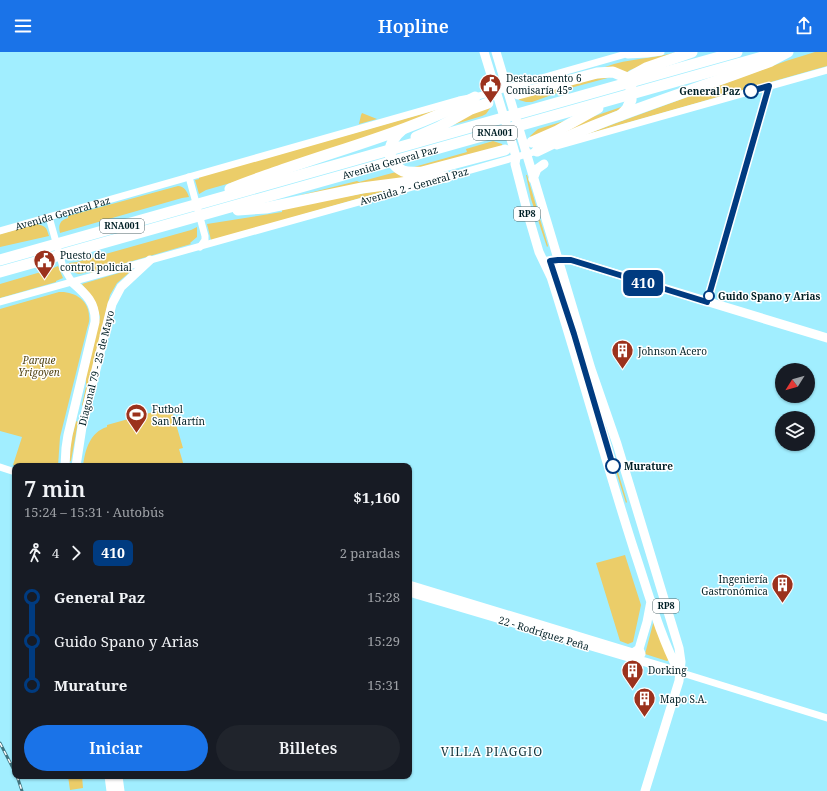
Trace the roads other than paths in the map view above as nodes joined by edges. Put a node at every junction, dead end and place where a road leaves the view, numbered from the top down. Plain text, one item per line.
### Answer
1 (484, 52) edge
2 (496, 52) edge
3 (633, 52) edge
4 (661, 52) edge
5 (692, 52) edge
6 (737, 52) edge
7 (780, 52) edge
8 (788, 52) edge
9 (624, 55) junction
10 (827, 70) edge
11 (507, 88) junction
12 (649, 89) junction
13 (604, 90) junction
14 (496, 91) junction
15 (475, 97) junction
16 (514, 98) junction
17 (488, 103) dead end
18 (620, 115) junction
19 (404, 128) junction
20 (531, 144) junction
21 (509, 146) junction
22 (380, 153) junction
23 (526, 154) junction
24 (516, 157) junction
25 (544, 164) dead end
26 (189, 177) junction
27 (447, 177) junction
28 (533, 179) junction
29 (193, 206) junction
30 (209, 213) junction
31 (49, 217) junction
32 (0, 231) edge
33 (50, 246) junction
34 (200, 247) junction
35 (0, 254) edge
36 (0, 260) edge
37 (150, 260) junction
38 (558, 260) junction
39 (544, 262) junction
40 (0, 272) edge
41 (72, 282) junction
42 (0, 302) edge
43 (827, 338) edge
44 (65, 463) edge
45 (76, 463) edge
46 (0, 467) edge
47 (12, 471) edge
48 (412, 585) edge
49 (412, 593) edge
50 (651, 600) junction
51 (638, 652) junction
52 (680, 672) junction
53 (827, 718) edge
54 (109, 779) edge
55 (118, 779) edge
56 (111, 791) edge
57 (120, 791) edge
58 (645, 791) edge

1 - 14 main road
2 - 11 main road
3 - 9 street, Avenida General Paz
4 - 9 street
5 - 13 highway
6 - 13 highway, Avenida General Paz / RNA001
7 - 12 highway, Avenida General Paz / RNA001
8 - 18 highway
9 - 11 street, Avenida General Paz
10 - 20 street, Avenida 2 - General Paz
11 - 14 street, Avenida General Paz
11 - 16 main road
12 - 20 highway
12 - 30 highway, Avenida General Paz / RNA001
13 - 22 highway, Avenida General Paz / RNA001
14 - 15 street, Avenida General Paz
14 - 21 main road
15 - 19 highway
15 - 26 street, Avenida General Paz
16 - 18 highway
16 - 20 main road
17 - 22 highway
18 - 20 highway
19 - 21 highway
19 - 29 highway
20 - 23 main road
20 - 23 street, Avenida 2 - General Paz
21 - 24 main road
22 - 29 highway, Avenida General Paz / RNA001
23 - 24 street, Avenida 2 - General Paz
23 - 28 main road, RP8
24 - 27 street, Avenida 2 - General Paz
24 - 39 main road, RP8
25 - 28 main road
26 - 31 street, Avenida General Paz
26 - 34 street
27 - 30 highway
27 - 34 street, Avenida 2 - General Paz
28 - 38 main road, RP8
29 - 33 highway, Avenida General Paz / RNA001
30 - 40 highway, Avenida General Paz / RNA001
31 - 32 street, Avenida General Paz
31 - 41 street
33 - 35 highway
33 - 36 highway, Avenida General Paz / RNA001
34 - 37 street, Avenida 2 - General Paz
37 - 41 street, Avenida 2 - General Paz
37 - 45 main road, Diagonal 79 - 25 de Mayo
38 - 39 main road
38 - 43 main road
38 - 52 main road, RP8
39 - 50 main road, RP8
41 - 42 street, Avenida 2 - General Paz
41 - 44 main road, Diagonal 79 - 25 de Mayo
46 - 47 street
48 - 51 main road, 22 - Rodríguez Peña
49 - 52 main road, 22 - Rodríguez Peña
50 - 51 main road
50 - 52 main road, RP8
51 - 52 main road, 22 - Rodríguez Peña
52 - 53 street, 22 - Rodríguez Peña
52 - 58 main road, RP8
54 - 56 main road
55 - 57 main road

